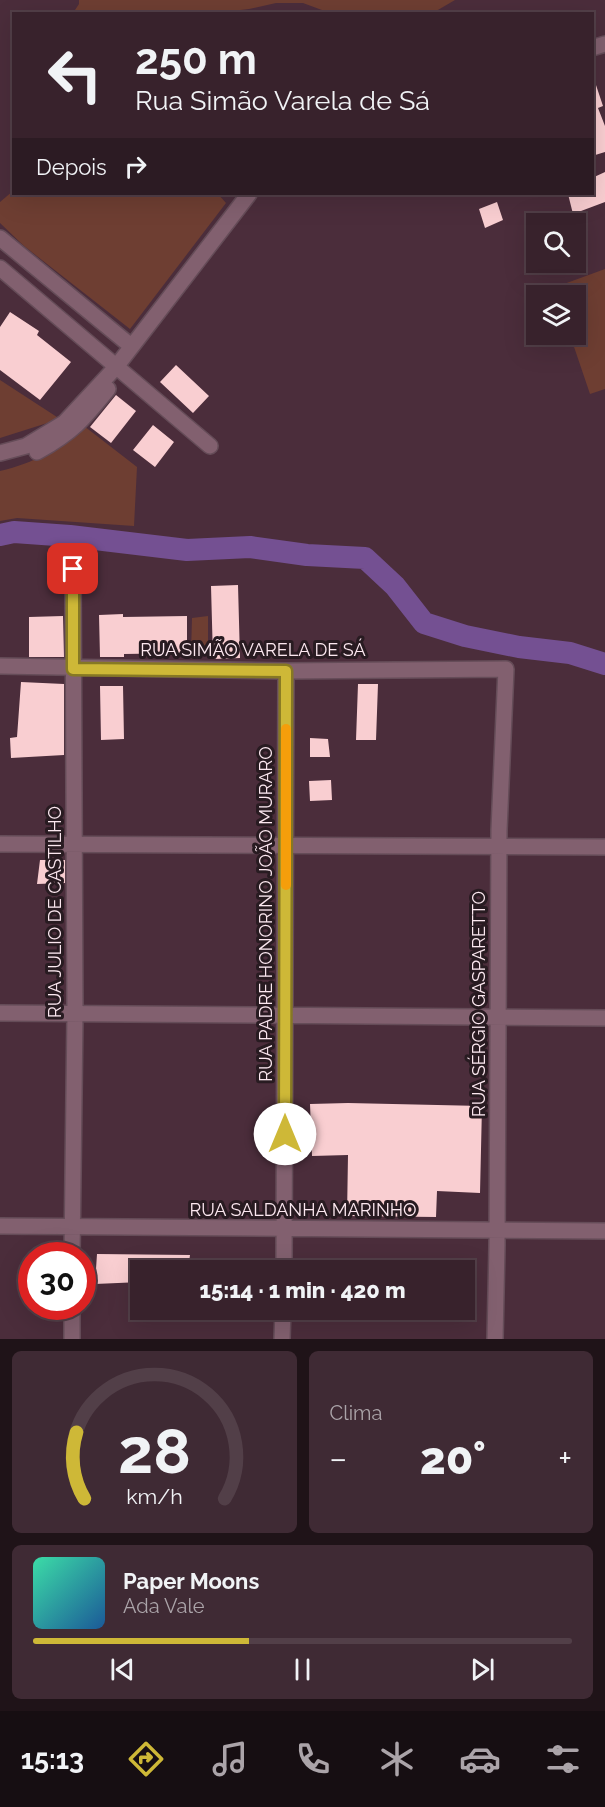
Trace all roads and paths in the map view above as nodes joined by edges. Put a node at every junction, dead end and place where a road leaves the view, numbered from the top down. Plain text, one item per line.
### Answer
1 (248, 195) edge
2 (0, 238) edge
3 (0, 268) edge
4 (131, 346) junction
5 (118, 369) junction
6 (210, 446) dead end
7 (0, 453) edge
8 (0, 463) edge
9 (73, 569) dead end
10 (0, 666) edge
11 (73, 669) junction
12 (506, 669) joint
13 (286, 671) junction
14 (0, 844) edge
15 (74, 844) junction
16 (286, 845) junction
17 (500, 847) junction
18 (605, 847) edge
19 (0, 1013) edge
20 (75, 1014) junction
21 (285, 1016) junction
22 (499, 1017) junction
23 (605, 1018) edge
24 (0, 1226) edge
25 (72, 1227) junction
26 (285, 1229) junction
27 (498, 1230) junction
28 (605, 1231) edge
29 (72, 1242) edge
30 (284, 1260) edge
31 (72, 1320) edge
32 (283, 1320) edge
33 (72, 1339) edge
34 (282, 1339) edge
35 (495, 1339) edge

1 - 4 street
2 - 4 street
3 - 5 street
4 - 5 street
5 - 6 street
5 - 7 street
5 - 8 street
9 - 11 street, RUA JULIO DE CASTILHO
10 - 11 street, RUA SIMÃO VARELA DE SÁ
11 - 13 street, RUA SIMÃO VARELA DE SÁ
11 - 15 street, RUA JULIO DE CASTILHO
12 - 13 street, RUA SIMÃO VARELA DE SÁ
12 - 17 street, RUA SÉRGIO GASPARETTO
13 - 16 street, RUA PADRE HONORINO JOÃO MURARO
14 - 15 street
15 - 16 street
15 - 20 street, RUA JULIO DE CASTILHO
16 - 17 street
16 - 21 street, RUA PADRE HONORINO JOÃO MURARO
17 - 18 street
17 - 22 street, RUA SÉRGIO GASPARETTO
19 - 20 street
20 - 21 street
20 - 25 street, RUA JULIO DE CASTILHO
21 - 22 street
21 - 26 street, RUA PADRE HONORINO JOÃO MURARO
22 - 23 street
22 - 27 street, RUA SÉRGIO GASPARETTO
24 - 25 street, RUA SALDANHA MARINHO
25 - 26 street, RUA SALDANHA MARINHO
25 - 29 street, RUA JULIO DE CASTILHO
26 - 27 street, RUA SALDANHA MARINHO
26 - 30 street, RUA PADRE HONORINO JOÃO MURARO
27 - 28 street, RUA SALDANHA MARINHO
27 - 35 street, RUA SÉRGIO GASPARETTO
31 - 33 street
32 - 34 street

